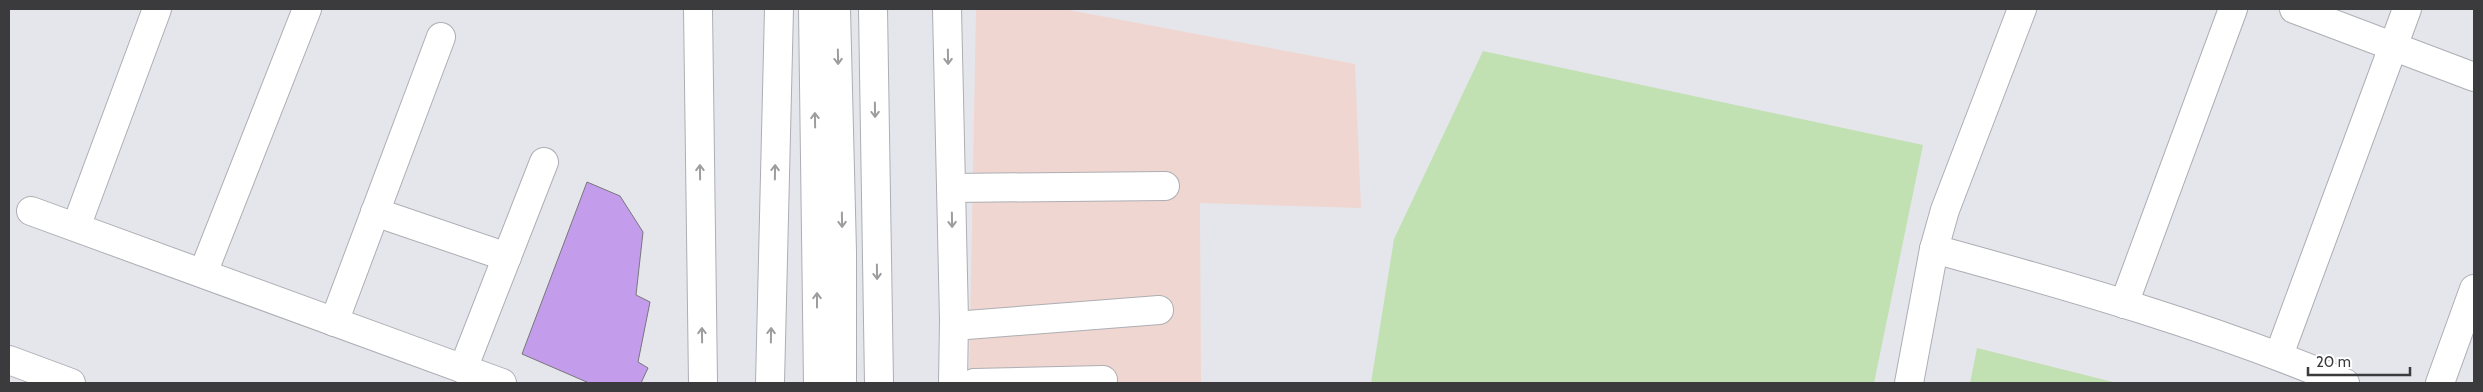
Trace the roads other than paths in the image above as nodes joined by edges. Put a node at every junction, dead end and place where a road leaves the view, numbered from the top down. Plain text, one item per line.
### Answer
1 (157, 9) edge
2 (307, 9) edge
3 (698, 9) edge
4 (779, 9) edge
5 (814, 9) edge
6 (836, 9) edge
7 (873, 9) edge
8 (947, 9) edge
9 (2022, 9) edge
10 (2233, 9) edge
11 (2294, 9) edge
12 (2407, 9) edge
13 (440, 37) dead end
14 (2392, 47) junction
15 (2474, 78) edge
16 (544, 162) dead end
17 (1165, 186) dead end
18 (951, 188) junction
19 (31, 211) dead end
20 (375, 212) junction
21 (76, 227) junction
22 (1934, 249) junction
23 (507, 257) junction
24 (202, 273) junction
25 (2474, 289) edge
26 (2124, 304) junction
27 (1159, 310) dead end
28 (334, 322) junction
29 (954, 326) junction
30 (2280, 356) junction
31 (9, 360) edge
32 (463, 369) junction
33 (1103, 380) dead end
34 (72, 383) edge
35 (502, 383) edge
36 (703, 383) edge
37 (770, 383) edge
38 (818, 383) edge
39 (842, 383) edge
40 (879, 383) edge
41 (953, 383) edge
42 (974, 383) edge
43 (1909, 383) edge
44 (2345, 383) edge
45 (2440, 383) edge

1 - 21 street
2 - 24 street
36 -> 3 street
37 -> 4 street
38 -> 5 street
6 -> 39 street
7 -> 40 street
8 -> 18 street
9 - 22 street
10 - 26 street
11 - 14 street
12 - 14 street
13 - 20 street
14 - 15 street
14 - 30 street
16 - 23 street
17 - 18 street
18 -> 29 street
19 - 21 street
20 - 23 street
20 - 28 street
21 - 24 street
22 - 26 street
22 - 43 street
23 - 32 street
24 - 28 street
25 - 45 street
26 - 30 street
27 - 29 street
28 - 32 street
29 - 41 street
30 - 44 street
31 - 34 street
32 - 35 street
33 - 42 street

